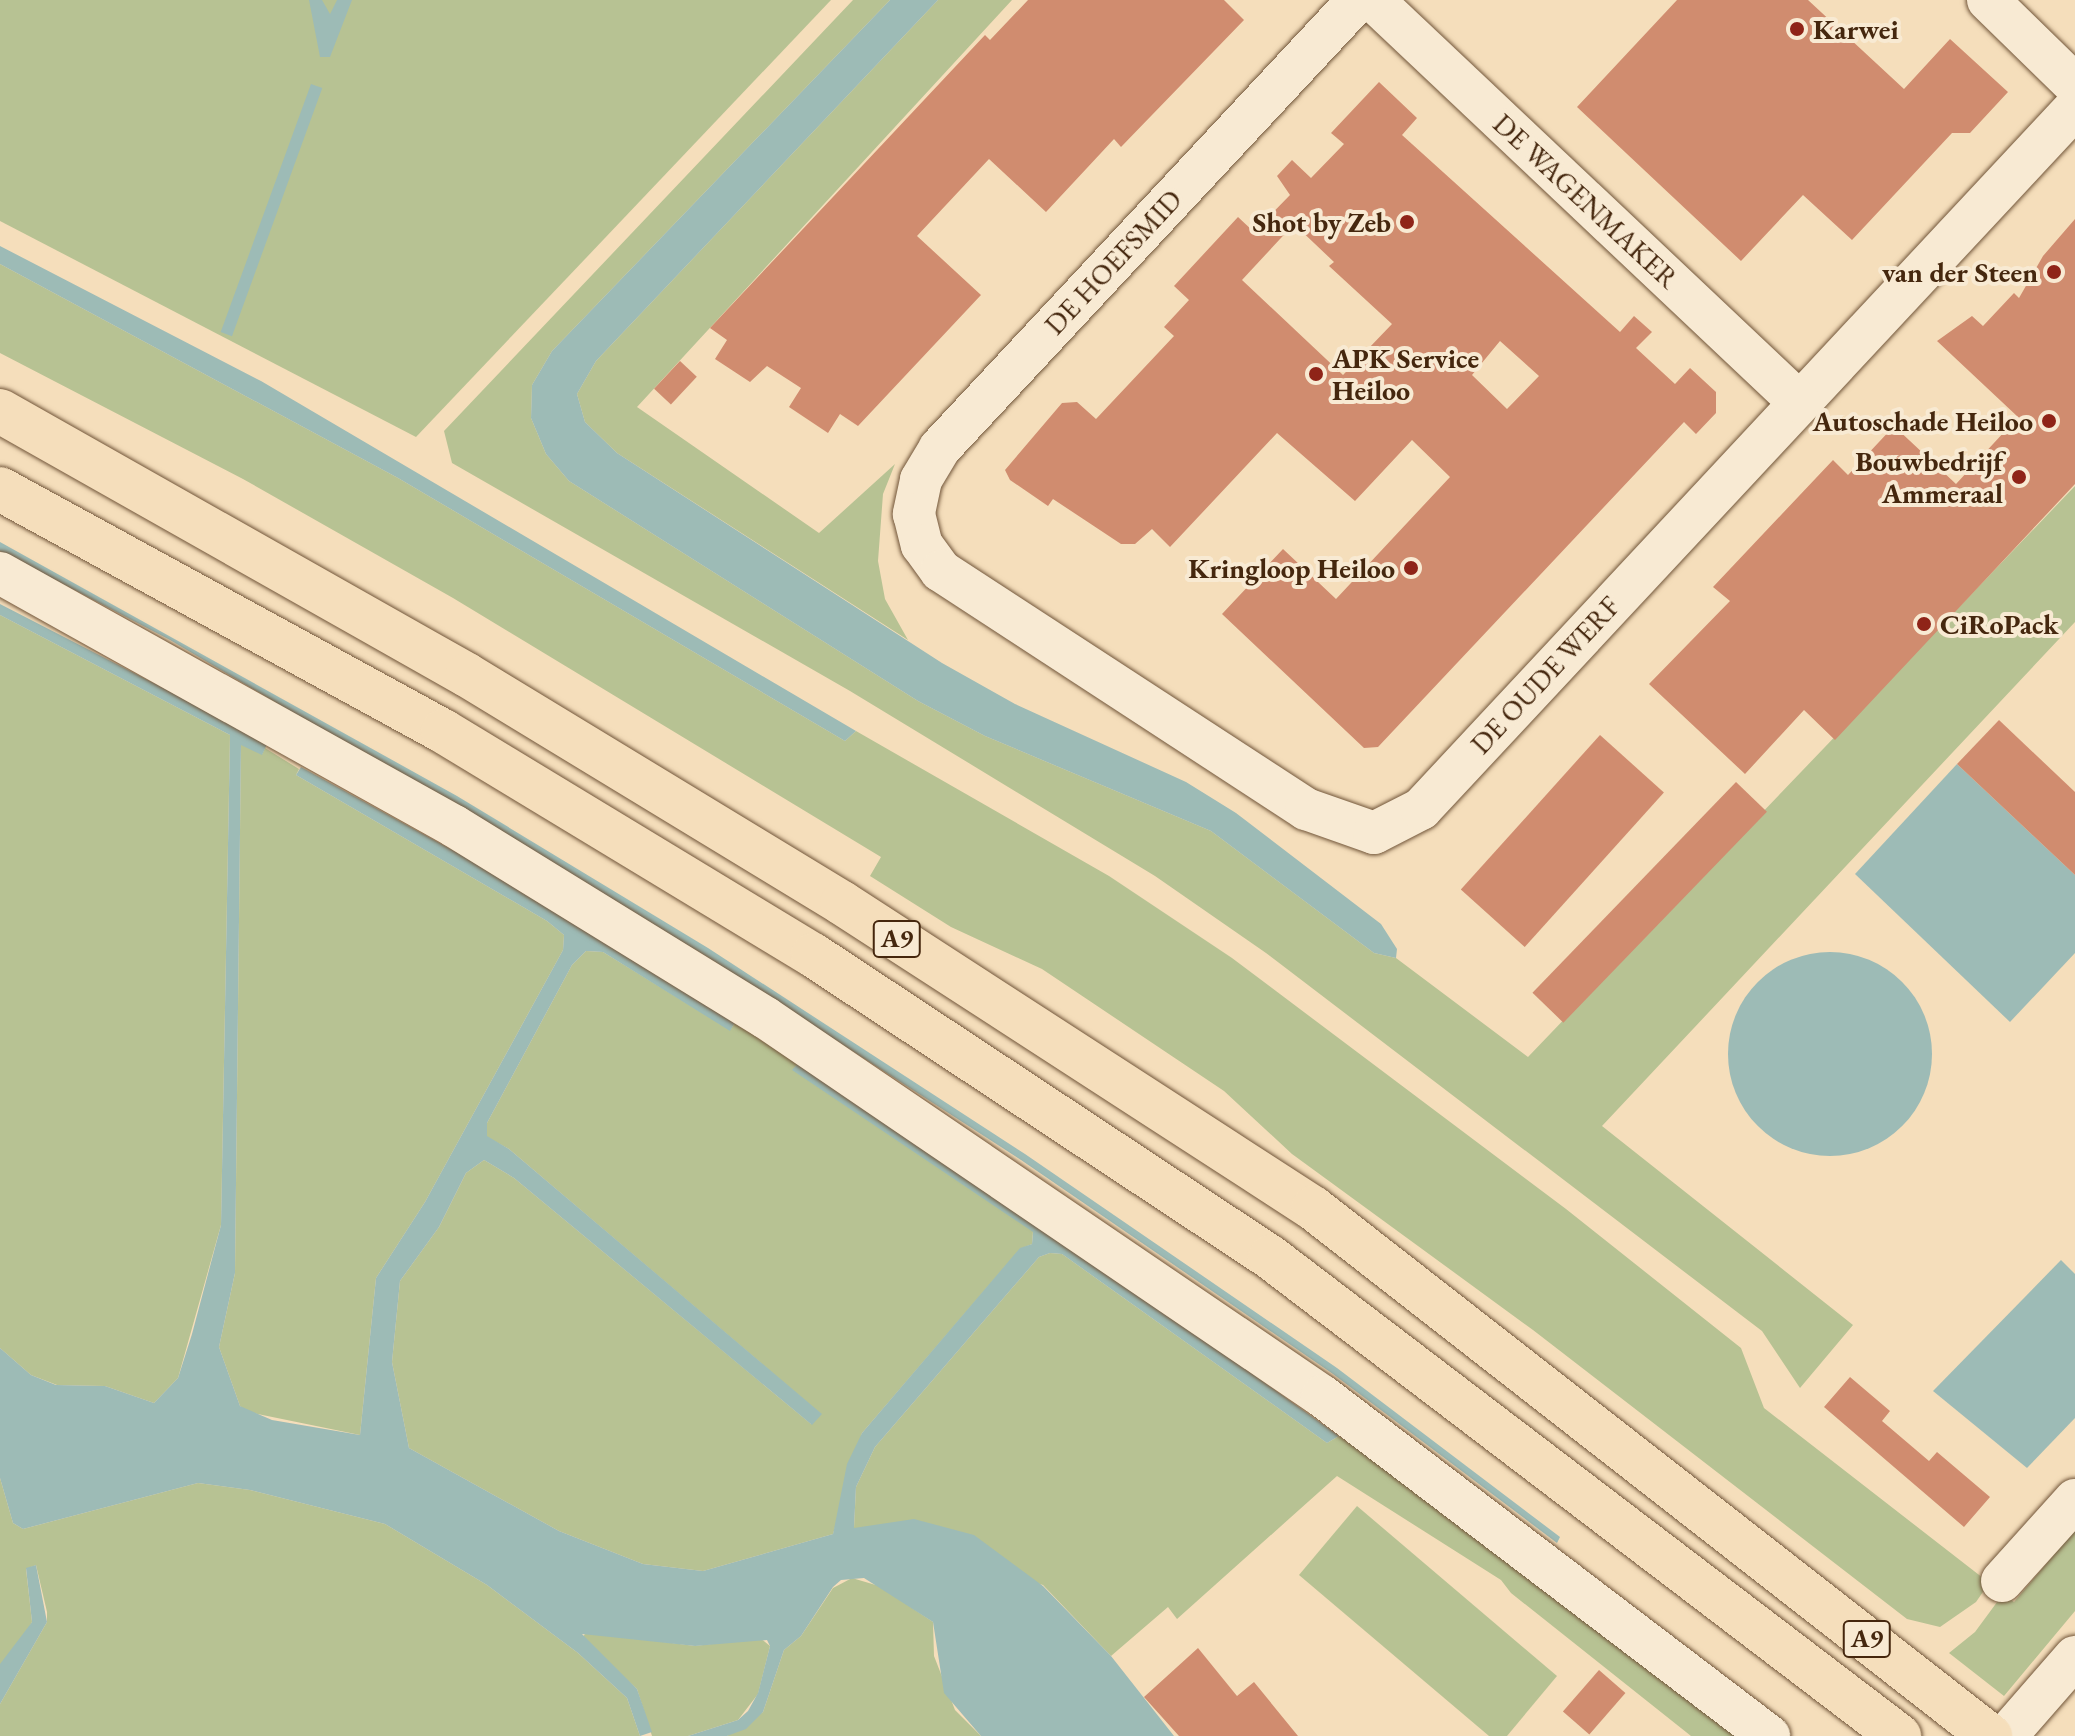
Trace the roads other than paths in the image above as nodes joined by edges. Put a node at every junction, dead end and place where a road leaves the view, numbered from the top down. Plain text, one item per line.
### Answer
1 (1358, 0) edge
2 (1373, 0) edge
3 (1988, 0) edge
4 (2075, 85) edge
5 (2075, 108) edge
6 (1799, 402) junction
7 (0, 411) edge
8 (0, 489) edge
9 (922, 545) joint
10 (0, 573) edge
11 (2075, 1500) edge
12 (2002, 1581) dead end
13 (2073, 1659) edge
14 (1769, 1736) edge
15 (1899, 1736) edge
16 (1990, 1736) edge
17 (2006, 1736) edge

1 - 9 street, DE HOEFSMID
2 - 6 street, DE WAGENMAKER
3 - 4 street
5 - 6 street, DE OUDE WERF
6 - 9 street, DE OUDE WERF
7 - 16 highway, A9
8 - 15 highway, A9
10 - 14 street
11 - 12 street
13 - 17 street

